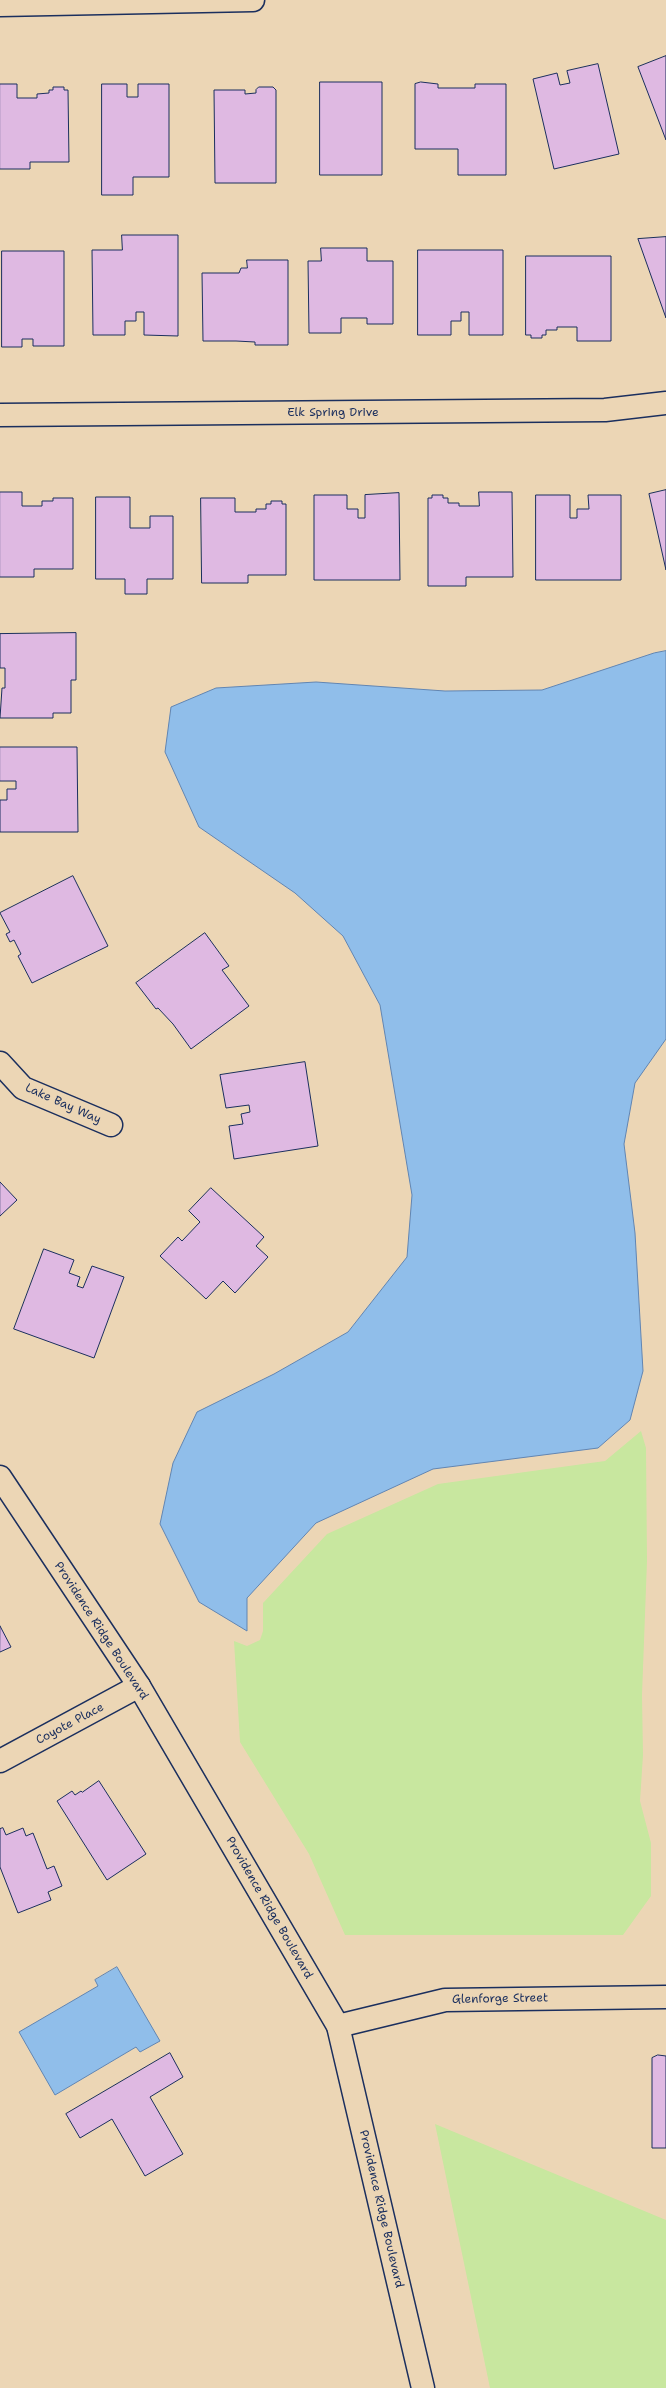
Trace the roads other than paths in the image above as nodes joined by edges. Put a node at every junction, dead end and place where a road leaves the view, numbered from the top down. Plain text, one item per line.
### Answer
1 (253, 0) edge
2 (0, 6) edge
3 (666, 403) edge
4 (0, 415) edge
5 (0, 1063) edge
6 (112, 1125) dead end
7 (0, 1477) edge
8 (139, 1686) junction
9 (0, 1761) edge
10 (666, 1997) edge
11 (338, 2026) junction
12 (423, 2388) edge

1 - 2 street
3 - 4 street, Elk Spring Drive
5 - 6 street, Lake Bay Way
7 - 8 street, Providence Ridge Boulevard
8 - 9 street, Coyote Place
8 - 11 street, Providence Ridge Boulevard
10 - 11 street, Glenforge Street
11 - 12 street, Providence Ridge Boulevard

